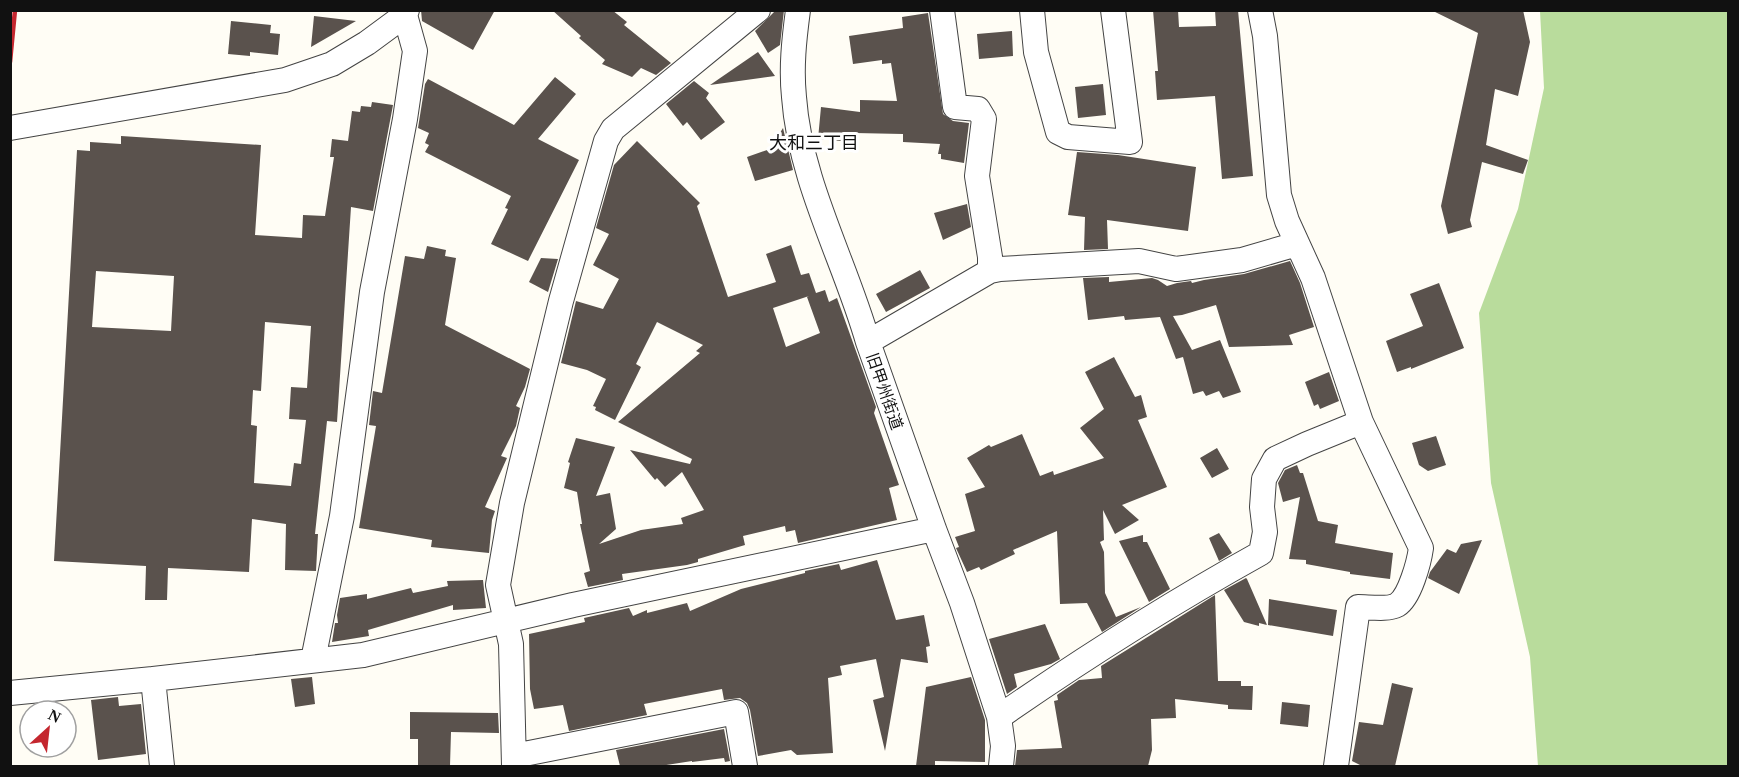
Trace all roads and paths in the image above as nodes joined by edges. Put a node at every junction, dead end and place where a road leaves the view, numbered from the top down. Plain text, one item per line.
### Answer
1 (758, 10) edge
2 (798, 10) edge
3 (942, 10) edge
4 (1032, 10) edge
5 (1113, 10) edge
6 (1260, 10) edge
7 (406, 13) edge
8 (10, 128) edge
9 (1297, 244) junction
10 (990, 271) junction
11 (868, 342) junction
12 (1361, 422) junction
13 (934, 529) junction
14 (507, 621) junction
15 (313, 660) junction
16 (153, 679) junction
17 (10, 693) edge
18 (999, 717) junction
19 (514, 761) edge
20 (162, 766) edge
21 (745, 766) edge
22 (1001, 766) edge
23 (1336, 766) edge

1 - 14 street
2 - 11 street, 旧甲州街道
3 - 10 street
4 - 5 street
6 - 9 street
7 - 8 street
7 - 15 street
9 - 10 street
9 - 12 street
10 - 11 street
11 - 13 street, 旧甲州街道
12 - 18 street
12 - 23 street
13 - 14 street
13 - 18 street, 旧甲州街道
14 - 15 street
14 - 19 street
15 - 16 street
16 - 17 street
16 - 20 street
18 - 22 street, 旧甲州街道
19 - 21 street

